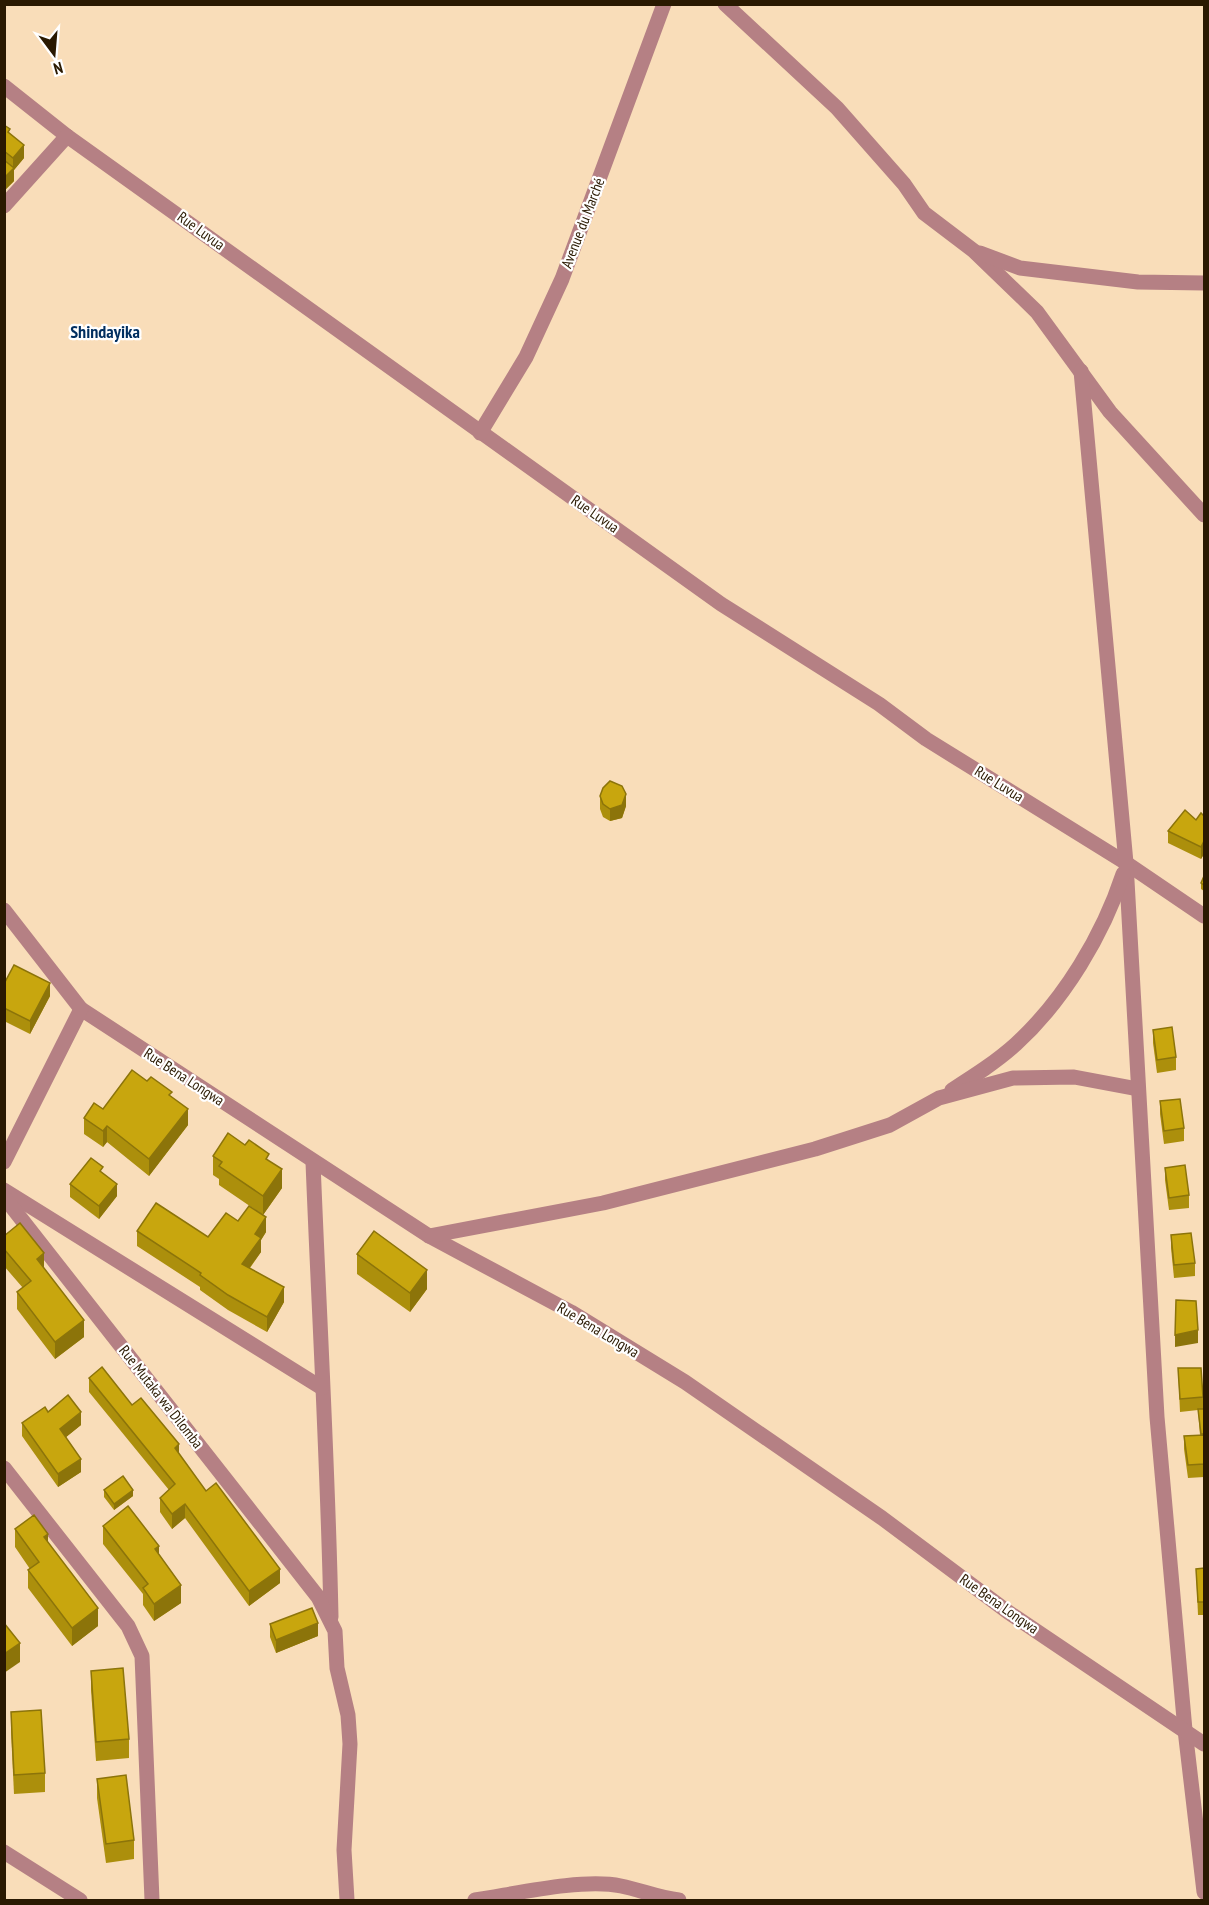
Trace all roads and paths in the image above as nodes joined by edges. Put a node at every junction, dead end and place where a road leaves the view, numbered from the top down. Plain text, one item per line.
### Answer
1 (664, 4) edge
2 (725, 4) edge
3 (4, 86) edge
4 (68, 136) junction
5 (4, 206) edge
6 (974, 250) junction
7 (1204, 283) edge
8 (1081, 371) junction
9 (480, 433) junction
10 (1204, 515) edge
11 (1126, 863) junction
12 (4, 910) edge
13 (1204, 916) edge
14 (81, 1009) junction
15 (1138, 1089) junction
16 (939, 1098) junction
17 (4, 1162) edge
18 (313, 1162) junction
19 (4, 1190) edge
20 (4, 1197) edge
21 (429, 1236) junction
22 (322, 1388) junction
23 (4, 1468) edge
24 (332, 1620) junction
25 (1185, 1730) junction
26 (1204, 1744) edge
27 (4, 1852) edge
28 (1204, 1892) edge
29 (80, 1900) edge
30 (152, 1900) edge
31 (347, 1900) edge
32 (475, 1900) edge
33 (679, 1900) edge

1 - 9 street, Avenue du Marché
2 - 6 street
3 - 4 street, Rue Luvua
4 - 5 street
4 - 9 street, Rue Luvua
6 - 7 street
6 - 8 street
8 - 10 street
8 - 11 street
9 - 11 street, Rue Luvua
11 - 13 street, Rue Luvua
11 - 15 street
11 - 16 street
12 - 14 street, Rue Bena Longwa
14 - 17 street
14 - 18 street, Rue Bena Longwa
15 - 16 street
15 - 25 street
16 - 21 street
18 - 21 street, Rue Bena Longwa
18 - 22 street
19 - 22 street
20 - 24 street, Rue Mutaka wa Dilomba
21 - 25 street, Rue Bena Longwa
22 - 24 street
23 - 30 street
24 - 31 street
25 - 26 street, Rue Bena Longwa
25 - 28 street
27 - 29 street
32 - 33 street

